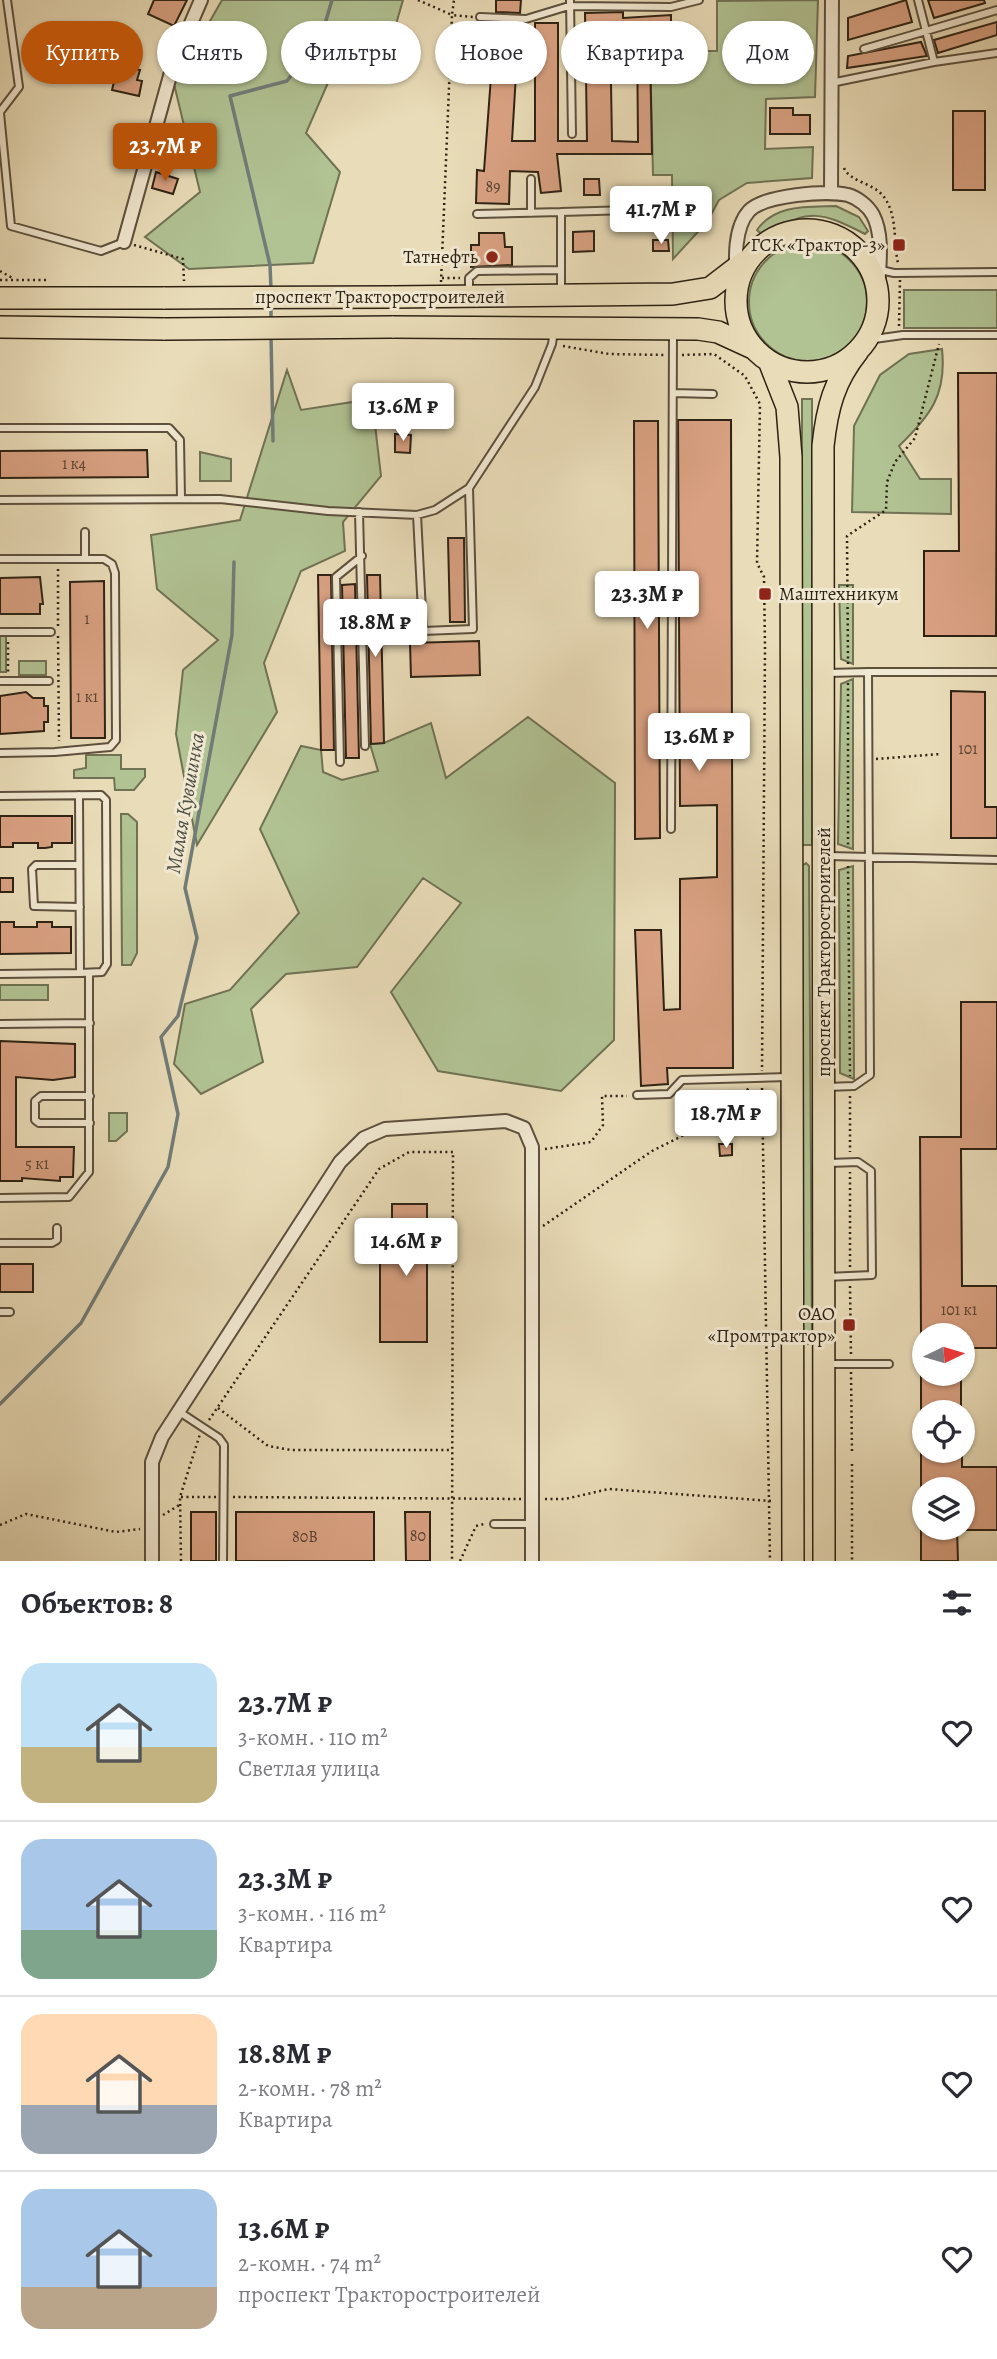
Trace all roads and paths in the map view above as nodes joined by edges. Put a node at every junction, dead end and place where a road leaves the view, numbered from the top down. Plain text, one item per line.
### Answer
1 (7, 0) edge
2 (201, 0) edge
3 (418, 0) edge
4 (454, 0) edge
5 (699, 0) edge
6 (832, 0) edge
7 (918, 0) edge
8 (569, 3) edge
9 (997, 10) edge
10 (452, 15) junction
11 (480, 17) joint
12 (926, 31) junction
13 (864, 49) dead end
14 (997, 53) edge
15 (934, 62) junction
16 (831, 83) junction
17 (0, 113) edge
18 (0, 121) edge
19 (572, 134) dead end
20 (842, 158) dead end
21 (531, 179) dead end
22 (831, 193) junction
23 (664, 209) dead end
24 (561, 212) junction
25 (531, 213) junction
26 (477, 214) dead end
27 (11, 226) junction
28 (0, 227) edge
29 (124, 242) junction
30 (561, 270) junction
31 (0, 271) edge
32 (741, 272) junction
33 (997, 272) edge
34 (900, 273) junction
35 (876, 276) junction
36 (14, 279) dead end
37 (184, 286) dead end
38 (441, 296) junction
39 (469, 296) junction
40 (561, 296) junction
41 (0, 298) edge
42 (0, 327) edge
43 (673, 328) junction
44 (899, 335) junction
45 (942, 335) junction
46 (997, 335) edge
47 (553, 336) junction
48 (863, 345) junction
49 (673, 355) junction
50 (762, 355) junction
51 (673, 393) junction
52 (713, 394) dead end
53 (0, 428) edge
54 (470, 488) junction
55 (181, 499) junction
56 (0, 500) edge
57 (359, 512) junction
58 (417, 514) junction
59 (85, 532) dead end
60 (362, 556) junction
61 (0, 559) edge
62 (58, 559) junction
63 (85, 559) junction
64 (764, 578) junction
65 (769, 578) dead end
66 (836, 579) dead end
67 (847, 579) junction
68 (4, 632) edge
69 (51, 632) dead end
70 (765, 648) dead end
71 (848, 668) dead end
72 (869, 672) junction
73 (997, 672) edge
74 (824, 673) junction
75 (848, 679) dead end
76 (4, 681) edge
77 (49, 681) dead end
78 (365, 746) dead end
79 (59, 752) junction
80 (0, 753) edge
81 (940, 754) dead end
82 (869, 760) junction
83 (340, 762) dead end
84 (848, 762) junction
85 (79, 795) junction
86 (0, 796) edge
87 (671, 829) dead end
88 (848, 850) dead end
89 (792, 856) junction
90 (824, 856) junction
91 (870, 856) junction
92 (997, 860) edge
93 (848, 863) dead end
94 (79, 865) junction
95 (79, 907) junction
96 (0, 974) edge
97 (80, 974) junction
98 (89, 974) junction
99 (90, 1023) junction
100 (0, 1024) edge
101 (792, 1077) junction
102 (755, 1078) junction
103 (850, 1080) dead end
104 (824, 1087) junction
105 (850, 1089) dead end
106 (637, 1095) joint
107 (90, 1096) junction
108 (90, 1123) junction
109 (532, 1147) junction
110 (850, 1155) dead end
111 (824, 1163) junction
112 (850, 1166) dead end
113 (0, 1198) edge
114 (57, 1228) dead end
115 (533, 1233) junction
116 (0, 1243) edge
117 (850, 1272) dead end
118 (824, 1277) junction
119 (850, 1283) dead end
120 (0, 1312) edge
121 (10, 1312) dead end
122 (851, 1357) dead end
123 (793, 1364) junction
124 (824, 1364) junction
125 (889, 1364) dead end
126 (851, 1369) dead end
127 (218, 1408) junction
128 (178, 1411) junction
129 (204, 1428) junction
130 (452, 1450) junction
131 (852, 1452) dead end
132 (852, 1464) dead end
133 (777, 1489) dead end
134 (180, 1497) junction
135 (224, 1497) junction
136 (452, 1497) junction
137 (532, 1499) junction
138 (771, 1501) junction
139 (181, 1504) junction
140 (151, 1523) junction
141 (494, 1524) joint
142 (532, 1524) junction
143 (0, 1525) edge
144 (152, 1561) edge
145 (181, 1561) edge
146 (223, 1561) edge
147 (453, 1561) edge
148 (460, 1561) edge
149 (533, 1561) edge
150 (770, 1561) edge
151 (793, 1561) edge
152 (824, 1561) edge
153 (852, 1561) edge

1 - 17 lane
2 - 29 street
3 - 10 path
4 - 10 path
5 - 8 lane
6 - 16 street
7 - 12 lane
8 - 11 lane
8 - 19 lane
9 - 12 lane
10 - 11 path
10 - 38 path
12 - 13 lane
12 - 15 lane
14 - 15 lane
15 - 16 lane
16 - 22 street
17 - 18 lane
18 - 27 lane
20 - 34 path
21 - 25 lane
22 - 32 street
22 - 35 street
23 - 24 lane
24 - 25 lane
24 - 30 lane
25 - 26 lane
27 - 28 lane
27 - 29 lane
29 - 37 path
30 - 39 lane
30 - 40 lane
31 - 36 path
32 - 35 main road
32 - 40 main road, проспект Тракторостроителей
32 - 50 main road
33 - 34 lane
34 - 35 lane
34 - 44 path
35 - 48 main road
38 - 39 main road, проспект Тракторостроителей
38 - 41 main road, проспект Тракторостроителей, bridge
39 - 40 main road, проспект Тракторостроителей
42 - 47 main road, проспект Тракторостроителей, bridge
43 - 47 main road, проспект Тракторостроителей
43 - 49 lane
43 - 50 main road, проспект Тракторостроителей
44 - 45 lane
44 - 48 lane
45 - 46 lane
45 - 67 path
47 - 49 path
47 - 54 lane
48 - 50 main road
48 - 74 main road, проспект Тракторостроителей
49 - 51 lane
49 - 64 path
50 - 89 main road, проспект Тракторостроителей
51 - 52 lane
51 - 87 lane
53 - 55 lane
54 - 58 lane
54 - 58 lane
55 - 56 lane
55 - 57 lane
57 - 58 lane
57 - 60 lane
59 - 63 lane
60 - 78 lane
60 - 83 lane
61 - 62 lane
62 - 63 lane
62 - 79 path
63 - 79 lane
64 - 65 path
64 - 70 path
66 - 67 path
67 - 71 path
68 - 69 lane
68 - 76 path
72 - 73 lane
72 - 74 lane
72 - 82 lane
74 - 90 main road, проспект Тракторостроителей
75 - 84 path
76 - 77 lane
79 - 80 lane
81 - 82 path
82 - 84 path
82 - 91 lane
84 - 88 path
85 - 86 lane
85 - 94 lane
85 - 98 lane
89 - 90 main road
89 - 101 main road, проспект Тракторостроителей
90 - 91 lane
90 - 104 main road, проспект Тракторостроителей
91 - 92 lane
91 - 104 lane
93 - 103 path
94 - 95 lane
94 - 95 lane
95 - 97 lane
96 - 97 lane
97 - 98 lane
98 - 99 lane
99 - 100 lane
99 - 107 lane
101 - 102 lane
101 - 123 main road, проспект Тракторостроителей
102 - 106 lane
102 - 115 path
104 - 111 main road, проспект Тракторостроителей
105 - 110 path
106 - 109 path
107 - 108 lane
107 - 108 lane
108 - 113 lane
109 - 115 street
109 - 128 street
111 - 118 main road, проспект Тракторостроителей
111 - 118 lane
112 - 117 path
114 - 116 lane
115 - 137 street
118 - 124 main road, проспект Тракторостроителей
119 - 122 path
120 - 121 lane
123 - 124 main road
123 - 151 main road, проспект Тракторостроителей
124 - 125 lane
124 - 152 main road, проспект Тракторостроителей
126 - 131 path
127 - 129 path
127 - 130 path
127 - 130 path
128 - 129 lane
128 - 140 street
129 - 134 path
129 - 135 lane
130 - 136 path
132 - 153 path
133 - 138 path
134 - 135 path
134 - 139 path
135 - 136 path
135 - 146 lane
136 - 137 path
136 - 147 path
137 - 138 path
137 - 142 street
138 - 150 path
139 - 140 path
139 - 145 path
140 - 143 path
140 - 144 street
141 - 142 lane
141 - 148 path
142 - 149 street

